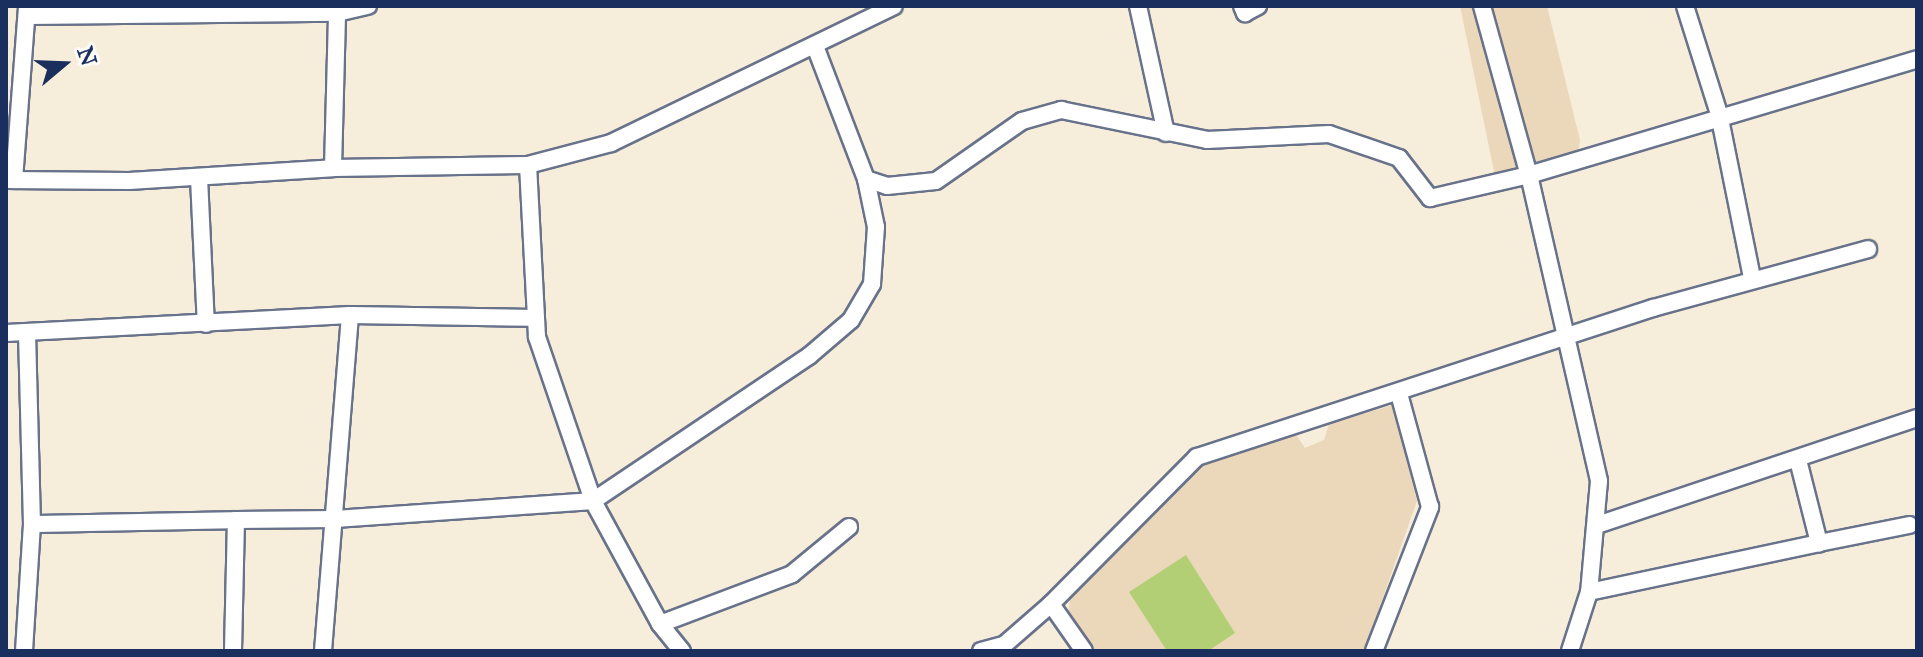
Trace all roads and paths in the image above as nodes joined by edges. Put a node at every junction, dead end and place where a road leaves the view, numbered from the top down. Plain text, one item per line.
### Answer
1 (368, 6) edge
2 (894, 6) edge
3 (1138, 6) edge
4 (1242, 6) edge
5 (1258, 6) edge
6 (1482, 6) edge
7 (1685, 6) edge
8 (188, 10) edge
9 (27, 11) edge
10 (337, 13) junction
11 (815, 46) junction
12 (1917, 59) edge
13 (1719, 114) junction
14 (1166, 133) junction
15 (528, 165) junction
16 (333, 168) junction
17 (1529, 175) junction
18 (199, 178) junction
19 (866, 179) junction
20 (10, 180) edge
21 (1868, 249) dead end
22 (1752, 277) junction
23 (350, 315) junction
24 (533, 318) junction
25 (206, 324) junction
26 (27, 332) junction
27 (6, 333) edge
28 (1568, 336) junction
29 (1399, 394) junction
30 (1917, 418) edge
31 (1798, 460) junction
32 (593, 501) junction
33 (335, 519) junction
34 (236, 520) junction
35 (32, 524) junction
36 (1597, 525) junction
37 (1909, 525) dead end
38 (849, 527) dead end
39 (1819, 543) junction
40 (1589, 592) junction
41 (1051, 604) junction
42 (660, 624) junction
43 (24, 651) edge
44 (233, 651) edge
45 (323, 651) edge
46 (682, 651) edge
47 (981, 651) edge
48 (1084, 651) edge
49 (1374, 651) edge
50 (1570, 651) edge

1 - 10 street
2 - 11 street
3 - 14 street
4 - 5 street
6 - 17 street
7 - 13 street
8 - 9 street
8 - 10 street
9 - 20 street
10 - 16 street
11 - 15 street
11 - 19 street
12 - 13 street
13 - 17 street
13 - 22 street
14 - 17 street
14 - 19 street
15 - 16 street
15 - 24 street
16 - 18 street
17 - 28 street
18 - 20 street
18 - 25 street
19 - 32 street
21 - 22 street
22 - 28 street
23 - 24 street
23 - 25 street
23 - 33 street
24 - 32 street
25 - 26 street
26 - 27 street
26 - 35 street
28 - 29 street
28 - 36 street
29 - 41 street
29 - 49 street
30 - 31 street
31 - 36 street
31 - 39 street
32 - 33 street
32 - 42 street
33 - 34 street
33 - 45 street
34 - 35 street
34 - 44 street
35 - 43 street
36 - 40 street
37 - 39 street
38 - 42 street
39 - 40 street
40 - 50 street
41 - 47 street
41 - 48 street
42 - 46 street

